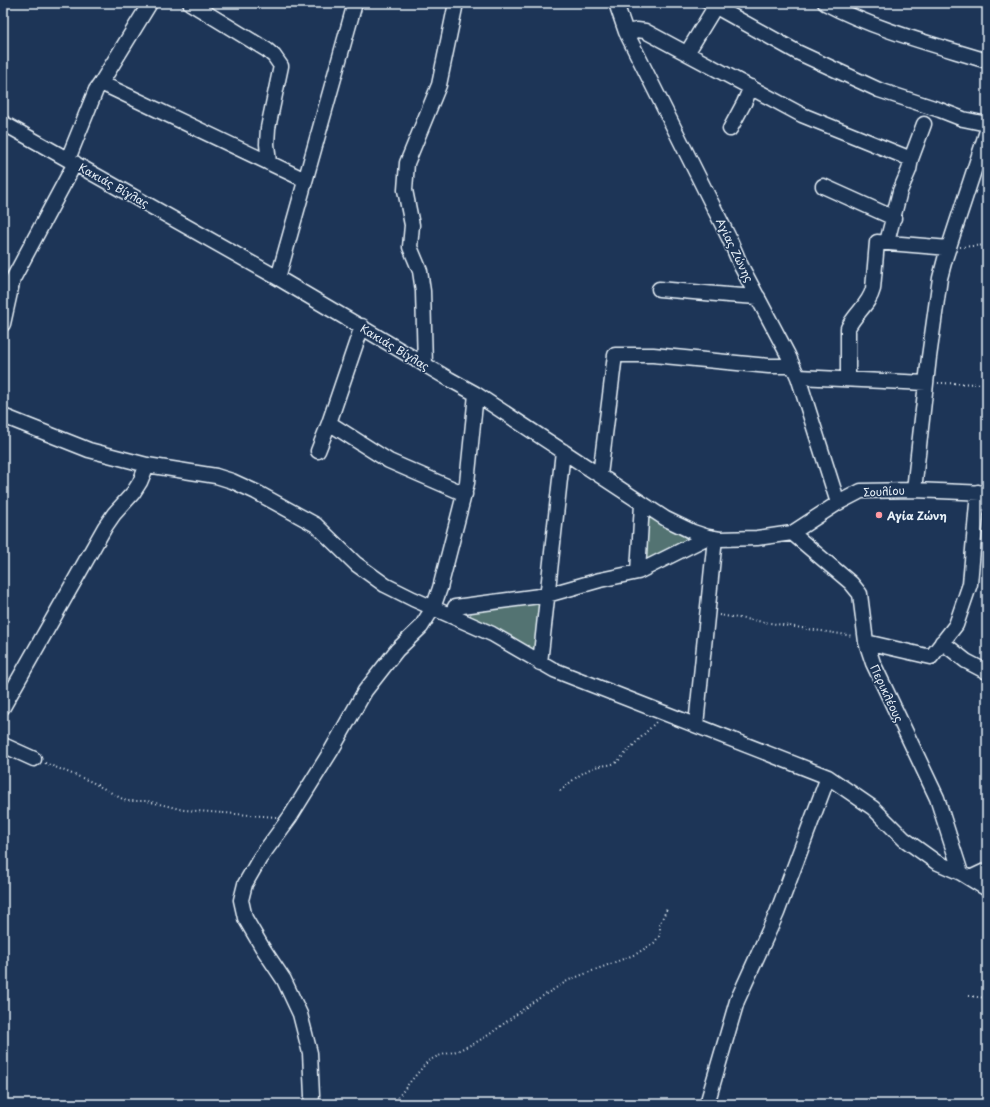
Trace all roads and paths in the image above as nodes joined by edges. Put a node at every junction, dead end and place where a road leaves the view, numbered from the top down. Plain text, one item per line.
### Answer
1 (150, 3) edge
2 (190, 3) edge
3 (356, 3) edge
4 (456, 3) edge
5 (616, 3) edge
6 (825, 3) edge
7 (712, 5) edge
8 (626, 32) junction
9 (687, 53) junction
10 (987, 61) edge
11 (101, 83) junction
12 (751, 87) junction
13 (3, 123) edge
14 (924, 124) dead end
15 (987, 124) edge
16 (730, 129) dead end
17 (987, 131) edge
18 (911, 159) junction
19 (71, 161) junction
20 (269, 163) junction
21 (306, 180) junction
22 (822, 186) dead end
23 (894, 218) junction
24 (887, 242) junction
25 (987, 245) edge
26 (949, 248) junction
27 (278, 278) junction
28 (7, 281) edge
29 (659, 289) dead end
30 (758, 297) junction
31 (3, 324) edge
32 (362, 326) junction
33 (425, 365) junction
34 (795, 371) junction
35 (848, 379) junction
36 (926, 383) junction
37 (987, 384) edge
38 (476, 394) junction
39 (3, 416) edge
40 (329, 423) junction
41 (318, 451) dead end
42 (563, 451) junction
43 (147, 465) junction
44 (600, 476) junction
45 (914, 490) junction
46 (983, 493) edge
47 (464, 494) junction
48 (838, 503) junction
49 (642, 504) junction
50 (792, 533) junction
51 (711, 538) junction
52 (638, 572) junction
53 (547, 594) junction
54 (435, 603) junction
55 (453, 611) junction
56 (708, 613) junction
57 (865, 640) junction
58 (942, 642) junction
59 (540, 663) junction
60 (987, 672) edge
61 (3, 707) edge
62 (662, 712) junction
63 (696, 725) junction
64 (3, 745) edge
65 (34, 759) joint
66 (828, 777) junction
67 (560, 791) dead end
68 (290, 817) junction
69 (987, 870) edge
70 (965, 876) junction
71 (987, 889) edge
72 (667, 909) dead end
73 (968, 996) dead end
74 (987, 998) edge
75 (311, 1104) edge
76 (393, 1104) edge
77 (707, 1104) edge

1 - 11 street
2 - 20 street
3 - 21 street
4 - 33 street
5 - 8 street, Αγίας Ζώνης
6 - 10 street
7 - 9 street
7 - 15 street
8 - 9 street
8 - 30 street, Αγίας Ζώνης
9 - 12 street
11 - 19 street
11 - 20 street
12 - 16 street
12 - 18 street
13 - 19 street, Κακιάς Βίγλας
14 - 18 street
17 - 26 street
18 - 23 street
19 - 27 street, Κακιάς Βίγλας
19 - 28 street
20 - 21 street
21 - 27 street
22 - 23 street
23 - 24 street
24 - 26 street
24 - 35 street
25 - 26 path
26 - 36 street
27 - 32 street, Κακιάς Βίγλας
28 - 31 street
29 - 30 street
30 - 34 street, Αγίας Ζώνης
32 - 33 street, Κακιάς Βίγλας
32 - 40 street
33 - 38 street, Κακιάς Βίγλας
34 - 35 street
34 - 44 street
34 - 48 street, Αγίας Ζώνης
35 - 36 street
36 - 37 path
36 - 45 street
38 - 42 street, Κακιάς Βίγλας
38 - 47 street
39 - 43 street
40 - 41 street
40 - 47 street
42 - 44 street, Κακιάς Βίγλας
42 - 53 street
43 - 54 street
43 - 61 street
44 - 49 street, Κακιάς Βίγλας
45 - 46 street, Σουλίου
45 - 48 street, Σουλίου
46 - 58 street
47 - 54 street
48 - 50 street, Σουλίου
49 - 51 street, Κακιάς Βίγλας
49 - 52 street
50 - 51 street, Κακιάς Βίγλας
50 - 57 street, Περικλέους
51 - 52 street
51 - 56 street
52 - 53 street
53 - 55 street
53 - 59 street
54 - 55 street
54 - 68 street
55 - 59 street
56 - 57 path
56 - 63 street
57 - 58 street
57 - 70 street, Περικλέους
58 - 60 street
59 - 62 street
62 - 63 street
62 - 67 path
63 - 66 street
64 - 65 street
65 - 68 path
66 - 70 street
66 - 77 street
68 - 75 street
69 - 70 street
70 - 71 street
72 - 76 path
73 - 74 path

